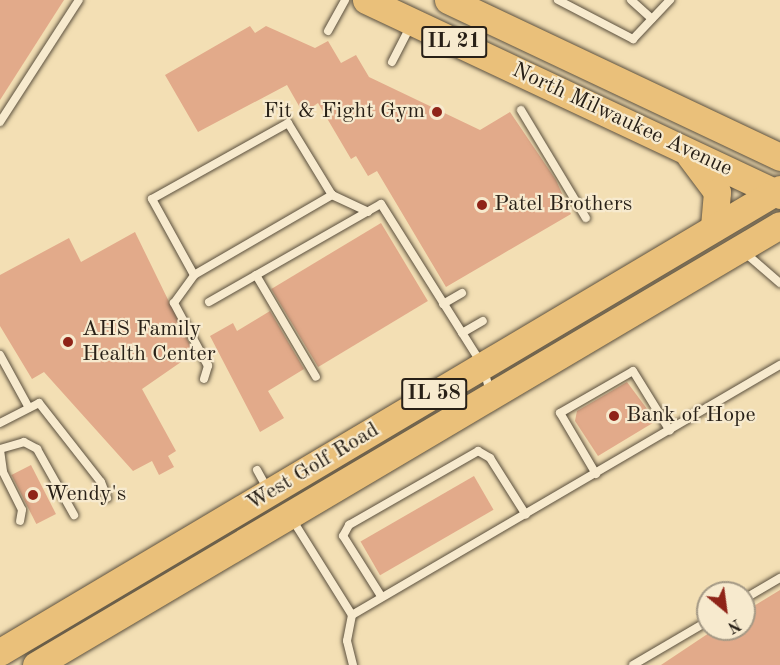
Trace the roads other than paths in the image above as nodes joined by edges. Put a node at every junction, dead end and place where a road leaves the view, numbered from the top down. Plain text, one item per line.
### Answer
1 (79, 0) edge
2 (345, 0) edge
3 (366, 0) edge
4 (448, 0) edge
5 (558, 0) edge
6 (631, 0) edge
7 (670, 0) edge
8 (652, 19) junction
9 (412, 22) junction
10 (328, 31) dead end
11 (392, 62) dead end
12 (521, 110) dead end
13 (0, 122) edge
14 (685, 150) junction
15 (780, 156) edge
16 (778, 192) edge
17 (332, 195) junction
18 (368, 212) junction
19 (586, 218) dead end
20 (780, 225) edge
21 (714, 228) junction
22 (741, 249) junction
23 (194, 275) junction
24 (256, 275) junction
25 (780, 283) edge
26 (462, 293) dead end
27 (209, 302) dead end
28 (443, 304) junction
29 (483, 321) dead end
30 (462, 333) junction
31 (0, 355) edge
32 (780, 365) edge
33 (483, 366) junction
34 (316, 377) dead end
35 (204, 379) dead end
36 (499, 391) junction
37 (28, 408) junction
38 (0, 423) edge
39 (670, 431) junction
40 (0, 450) edge
41 (596, 474) junction
42 (107, 498) dead end
43 (74, 515) dead end
44 (526, 515) junction
45 (290, 516) junction
46 (20, 521) dead end
47 (780, 578) edge
48 (756, 593) edge
49 (381, 596) junction
50 (352, 615) junction
51 (696, 628) edge
52 (0, 652) edge
53 (36, 665) edge
54 (353, 665) edge
55 (633, 665) edge

1 - 13 lane
2 - 10 lane
3 - 9 main road, North Milwaukee Avenue / IL 21
4 - 15 main road, North Milwaukee Avenue / IL 21
5 - 8 lane
6 - 8 lane
7 - 8 lane
9 - 11 lane
9 - 14 main road, North Milwaukee Avenue / IL 21
12 - 19 lane
14 - 16 main road, North Milwaukee Avenue / IL 21
14 - 21 main road
16 - 21 main road, West Golf Road / IL 58
17 - 18 lane
17 - 23 lane
17 - 23 lane
18 - 24 lane
18 - 28 lane
20 - 22 main road, West Golf Road / IL 58
21 - 33 main road, West Golf Road / IL 58
22 - 25 lane
22 - 36 main road, West Golf Road / IL 58
23 - 35 lane
24 - 27 lane
24 - 34 lane
26 - 28 lane
28 - 30 lane
29 - 30 lane
30 - 33 lane
31 - 37 lane
32 - 39 lane
33 - 36 lane
33 - 36 lane
33 - 52 main road, West Golf Road / IL 58
36 - 45 main road, West Golf Road / IL 58
37 - 38 lane
37 - 42 lane
39 - 41 lane
39 - 41 lane
40 - 43 lane
40 - 46 lane
41 - 44 lane
44 - 49 lane
44 - 49 lane
45 - 50 lane
45 - 53 main road, West Golf Road / IL 58
47 - 48 lane
49 - 50 lane
50 - 54 lane
51 - 55 lane

